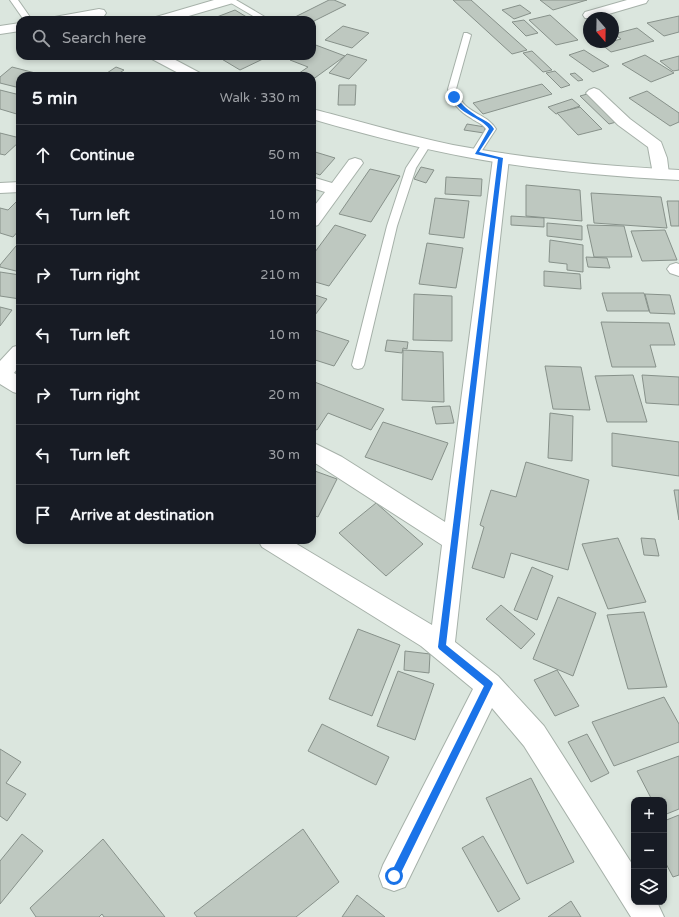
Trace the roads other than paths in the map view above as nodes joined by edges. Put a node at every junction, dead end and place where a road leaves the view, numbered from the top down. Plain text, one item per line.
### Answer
1 (14, 0) edge
2 (85, 0) edge
3 (229, 0) edge
4 (641, 0) edge
5 (600, 12) edge
6 (25, 16) edge
7 (102, 16) edge
8 (175, 16) edge
9 (259, 16) edge
10 (16, 28) edge
11 (0, 30) edge
12 (467, 35) dead end
13 (165, 60) edge
14 (188, 72) edge
15 (594, 93) dead end
16 (316, 115) edge
17 (426, 144) junction
18 (476, 153) junction
19 (501, 158) junction
20 (355, 163) dead end
21 (661, 174) junction
22 (679, 175) edge
23 (316, 183) edge
24 (16, 187) edge
25 (0, 188) edge
26 (336, 190) junction
27 (316, 217) edge
28 (16, 357) edge
29 (358, 365) dead end
30 (0, 375) edge
31 (16, 384) edge
32 (316, 453) edge
33 (455, 541) junction
34 (276, 544) edge
35 (442, 647) junction
36 (489, 684) junction
37 (394, 876) dead end
38 (631, 889) edge
39 (641, 905) edge
40 (649, 917) edge

1 - 6 lane
2 - 7 street
3 - 8 street
3 - 9 lane
4 - 5 street
10 - 11 street
12 - 18 lane
13 - 14 street
15 - 21 street
16 - 17 street
17 - 18 street
17 - 29 lane
18 - 19 street
19 - 21 street
19 - 33 street
20 - 26 street
21 - 22 street
23 - 26 street
24 - 25 street
26 - 27 street
28 - 30 street
30 - 31 street
32 - 33 street
33 - 35 street
34 - 35 street
35 - 36 street
36 - 37 street
36 - 38 street
39 - 40 street

